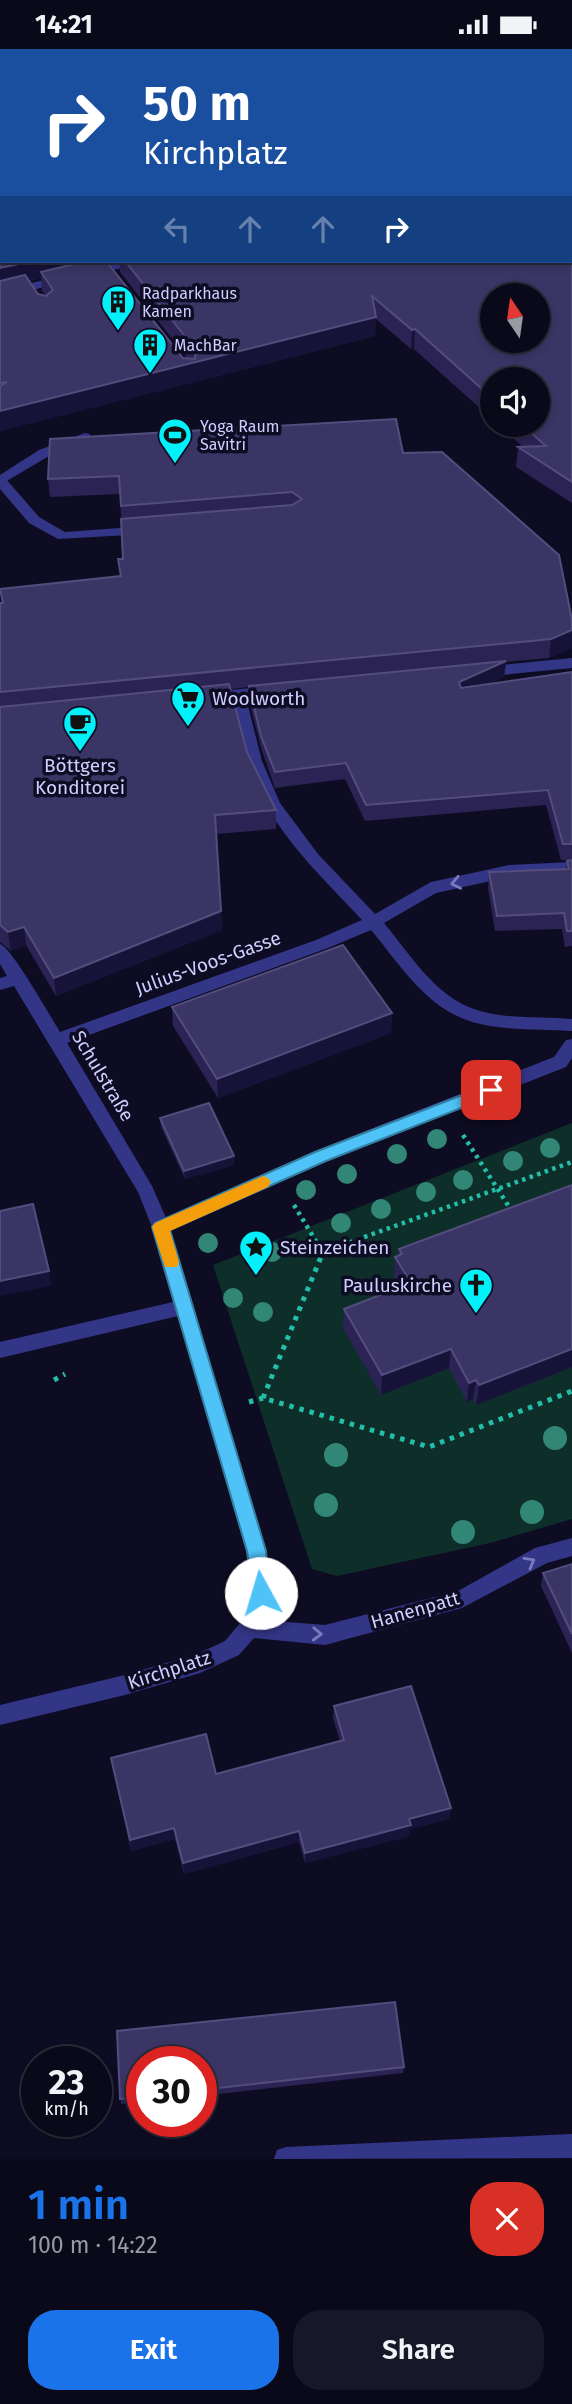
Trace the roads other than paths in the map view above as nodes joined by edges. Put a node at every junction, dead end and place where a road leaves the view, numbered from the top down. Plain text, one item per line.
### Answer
1 (139, 263) edge
2 (0, 294) edge
3 (85, 437) edge
4 (0, 481) edge
5 (167, 528) edge
6 (572, 663) edge
7 (460, 674) edge
8 (293, 689) edge
9 (237, 695) junction
10 (198, 699) edge
11 (572, 868) edge
12 (373, 922) junction
13 (4, 955) edge
14 (19, 978) junction
15 (0, 984) edge
16 (572, 1025) edge
17 (57, 1040) junction
18 (572, 1045) edge
19 (161, 1227) junction
20 (184, 1307) junction
21 (0, 1350) edge
22 (572, 1547) edge
23 (249, 1628) junction
24 (0, 1715) edge
25 (572, 2146) edge
26 (286, 2159) edge

1 - 2 street
3 - 4 street
4 - 5 street
6 - 7 street
8 - 9 street
9 - 10 street
9 - 12 street
11 -> 12 street, Julius-Voos-Gasse
12 - 16 street
12 - 17 street, Julius-Voos-Gasse
13 - 14 street, Schulstraße
14 - 15 street
14 - 17 street, Schulstraße
17 - 19 street, Schulstraße
18 - 19 street
19 - 20 street, Kirchplatz
20 - 21 street
20 - 23 street, Kirchplatz
23 -> 22 street, Hanenpatt
23 - 24 street, Kirchplatz
25 - 26 street

